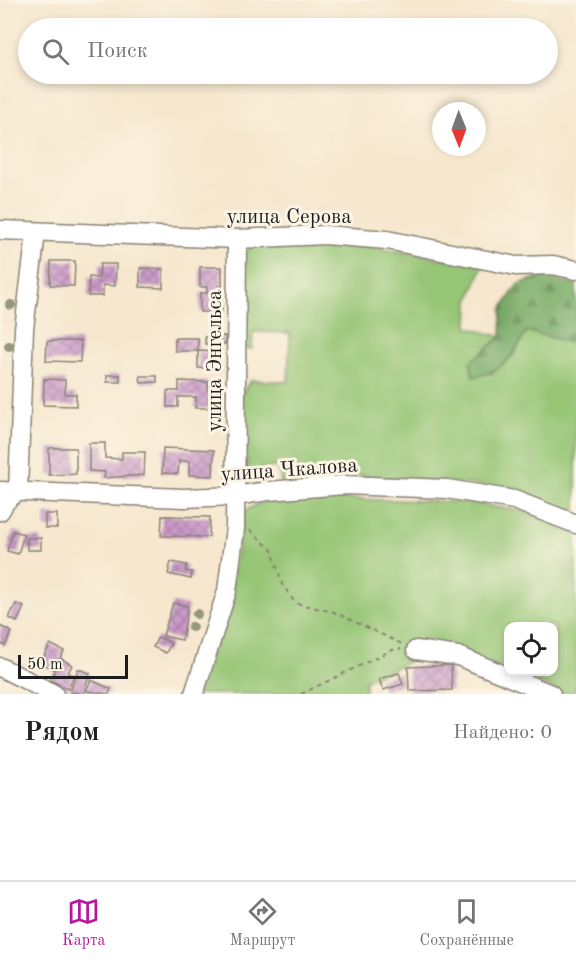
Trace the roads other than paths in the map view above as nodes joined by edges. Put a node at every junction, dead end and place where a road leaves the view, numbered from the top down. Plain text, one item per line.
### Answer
1 (0, 230) edge
2 (36, 232) junction
3 (237, 239) junction
4 (576, 270) edge
5 (9, 491) edge
6 (235, 496) junction
7 (0, 511) edge
8 (576, 524) edge
9 (416, 650) road end
10 (0, 668) edge
11 (54, 694) edge
12 (194, 694) edge
13 (551, 694) edge

1 - 2 street, улица Серова
2 - 3 street, улица Серова
2 - 5 street
3 - 4 street, улица Серова
3 - 6 street, улица Энгельса
5 - 6 street, улица Чкалова
5 - 7 street
6 - 8 street, улица Чкалова
6 - 12 street, улица Энгельса
9 - 13 street
10 - 11 street

